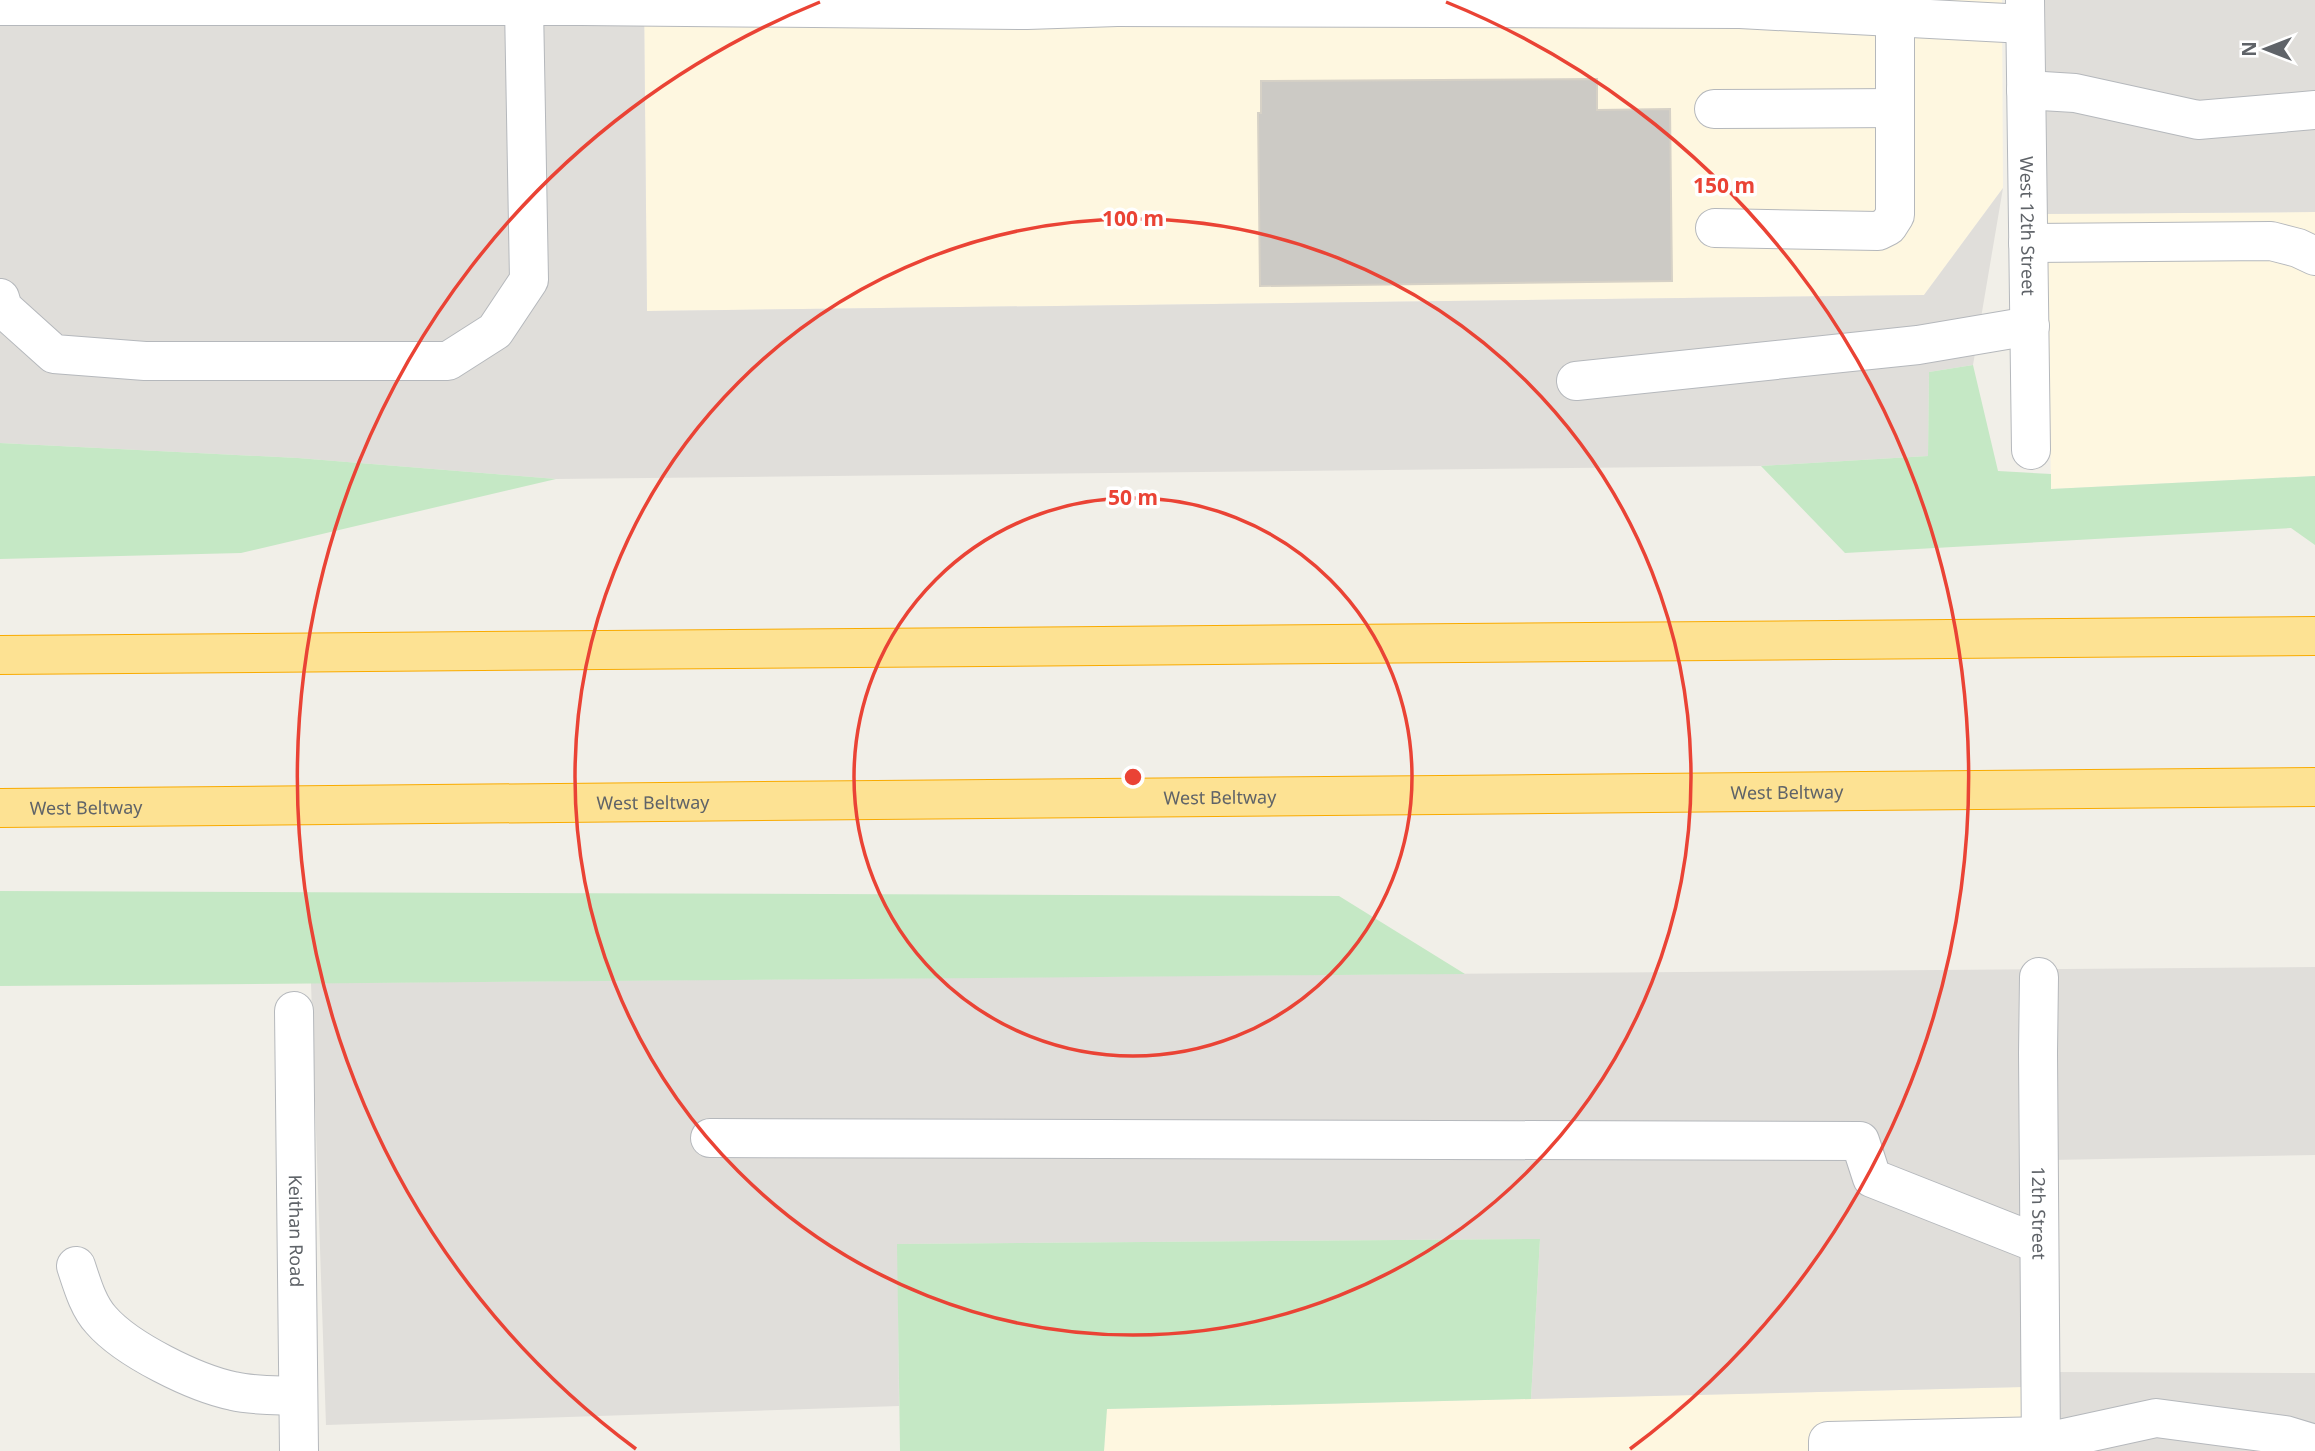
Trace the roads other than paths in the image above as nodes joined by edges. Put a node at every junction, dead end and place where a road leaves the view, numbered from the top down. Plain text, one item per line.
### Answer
1 (1116, 4) edge
2 (1740, 4) edge
3 (0, 6) edge
4 (524, 6) junction
5 (2025, 12) edge
6 (1895, 17) junction
7 (2026, 90) junction
8 (1895, 108) junction
9 (1714, 109) dead end
10 (2315, 110) edge
11 (1715, 228) dead end
12 (2028, 243) junction
13 (2315, 256) edge
14 (0, 299) edge
15 (2030, 326) junction
16 (1576, 381) dead end
17 (2031, 450) dead end
18 (2315, 636) edge
19 (0, 655) edge
20 (2315, 787) edge
21 (0, 808) edge
22 (2039, 977) dead end
23 (294, 1011) dead end
24 (710, 1138) dead end
25 (2039, 1244) junction
26 (76, 1266) dead end
27 (298, 1396) junction
28 (2041, 1443) edge
29 (2315, 1444) edge
30 (1819, 1448) edge
31 (299, 1451) edge

1 - 2 street
1 - 4 street
2 - 6 street
3 - 4 street
4 - 14 street
5 - 6 street
5 - 7 street, West 12th Street
6 - 8 street
7 - 10 street
7 - 12 street, West 12th Street
8 - 9 street
8 - 11 street
12 - 13 street
12 - 15 street, West 12th Street
15 - 16 street
15 - 17 street, West 12th Street
18 - 19 highway
20 - 21 highway, West Beltway
22 - 25 street, 12th Street
23 - 27 street, Keithan Road
24 - 25 street
25 - 28 street, 12th Street
26 - 27 street
27 - 31 street, Keithan Road
28 - 29 street
28 - 30 street

